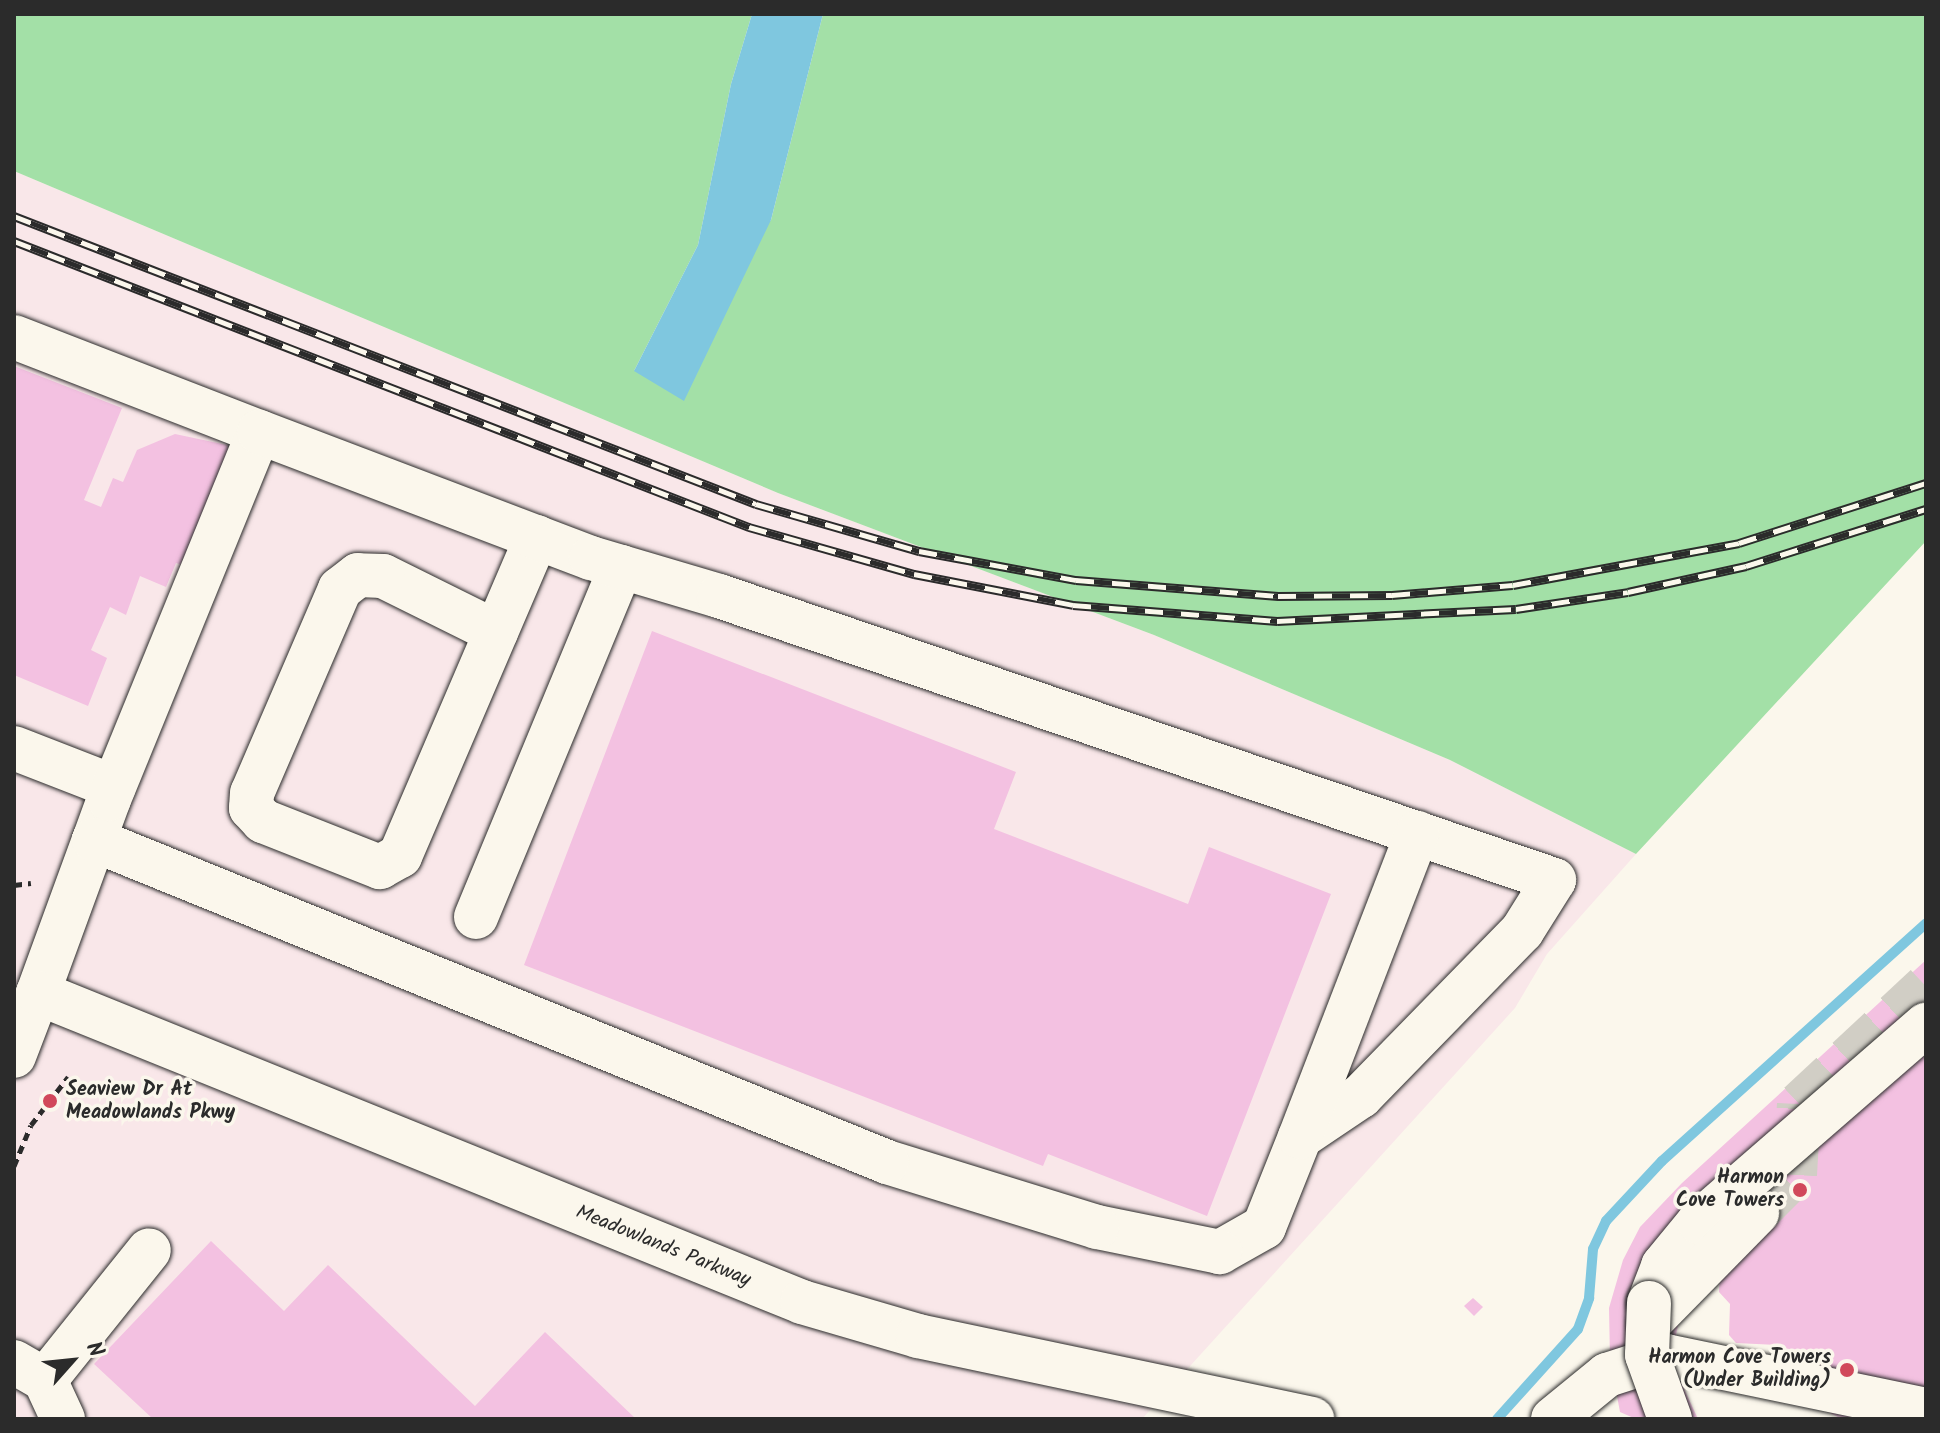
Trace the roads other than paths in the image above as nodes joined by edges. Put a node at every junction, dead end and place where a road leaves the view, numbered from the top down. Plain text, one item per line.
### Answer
1 (14, 337) edge
2 (259, 432) junction
3 (537, 537) junction
4 (621, 567) junction
5 (496, 632) junction
6 (14, 748) edge
7 (114, 787) junction
8 (1417, 833) junction
9 (94, 840) junction
10 (476, 917) dead end
11 (14, 953) edge
12 (26, 992) edge
13 (1926, 1025) edge
14 (14, 1056) edge
15 (1300, 1137) junction
16 (1757, 1213) tunnel mouth
17 (149, 1250) dead end
18 (1659, 1303) junction
19 (1681, 1356) junction
20 (29, 1371) edge
21 (1926, 1410) edge
22 (1554, 1418) edge
23 (63, 1419) edge
24 (1312, 1419) edge
25 (1670, 1419) edge

1 - 2 main road
2 - 3 main road
2 - 7 main road
3 - 4 main road
3 - 5 main road
4 - 8 main road
4 - 10 main road
5 - 5 main road
6 - 7 main road
7 - 9 main road
8 - 15 main road
8 - 15 main road
9 - 12 main road
9 - 15 main road
11 - 12 main road
12 - 14 main road
12 - 24 main road, Meadowlands Parkway
13 - 18 main road
16 - 18 main road
17 - 20 main road
18 - 19 main road
18 - 22 main road
18 - 25 main road, bridge
19 - 21 main road
19 - 22 main road
20 - 23 main road

